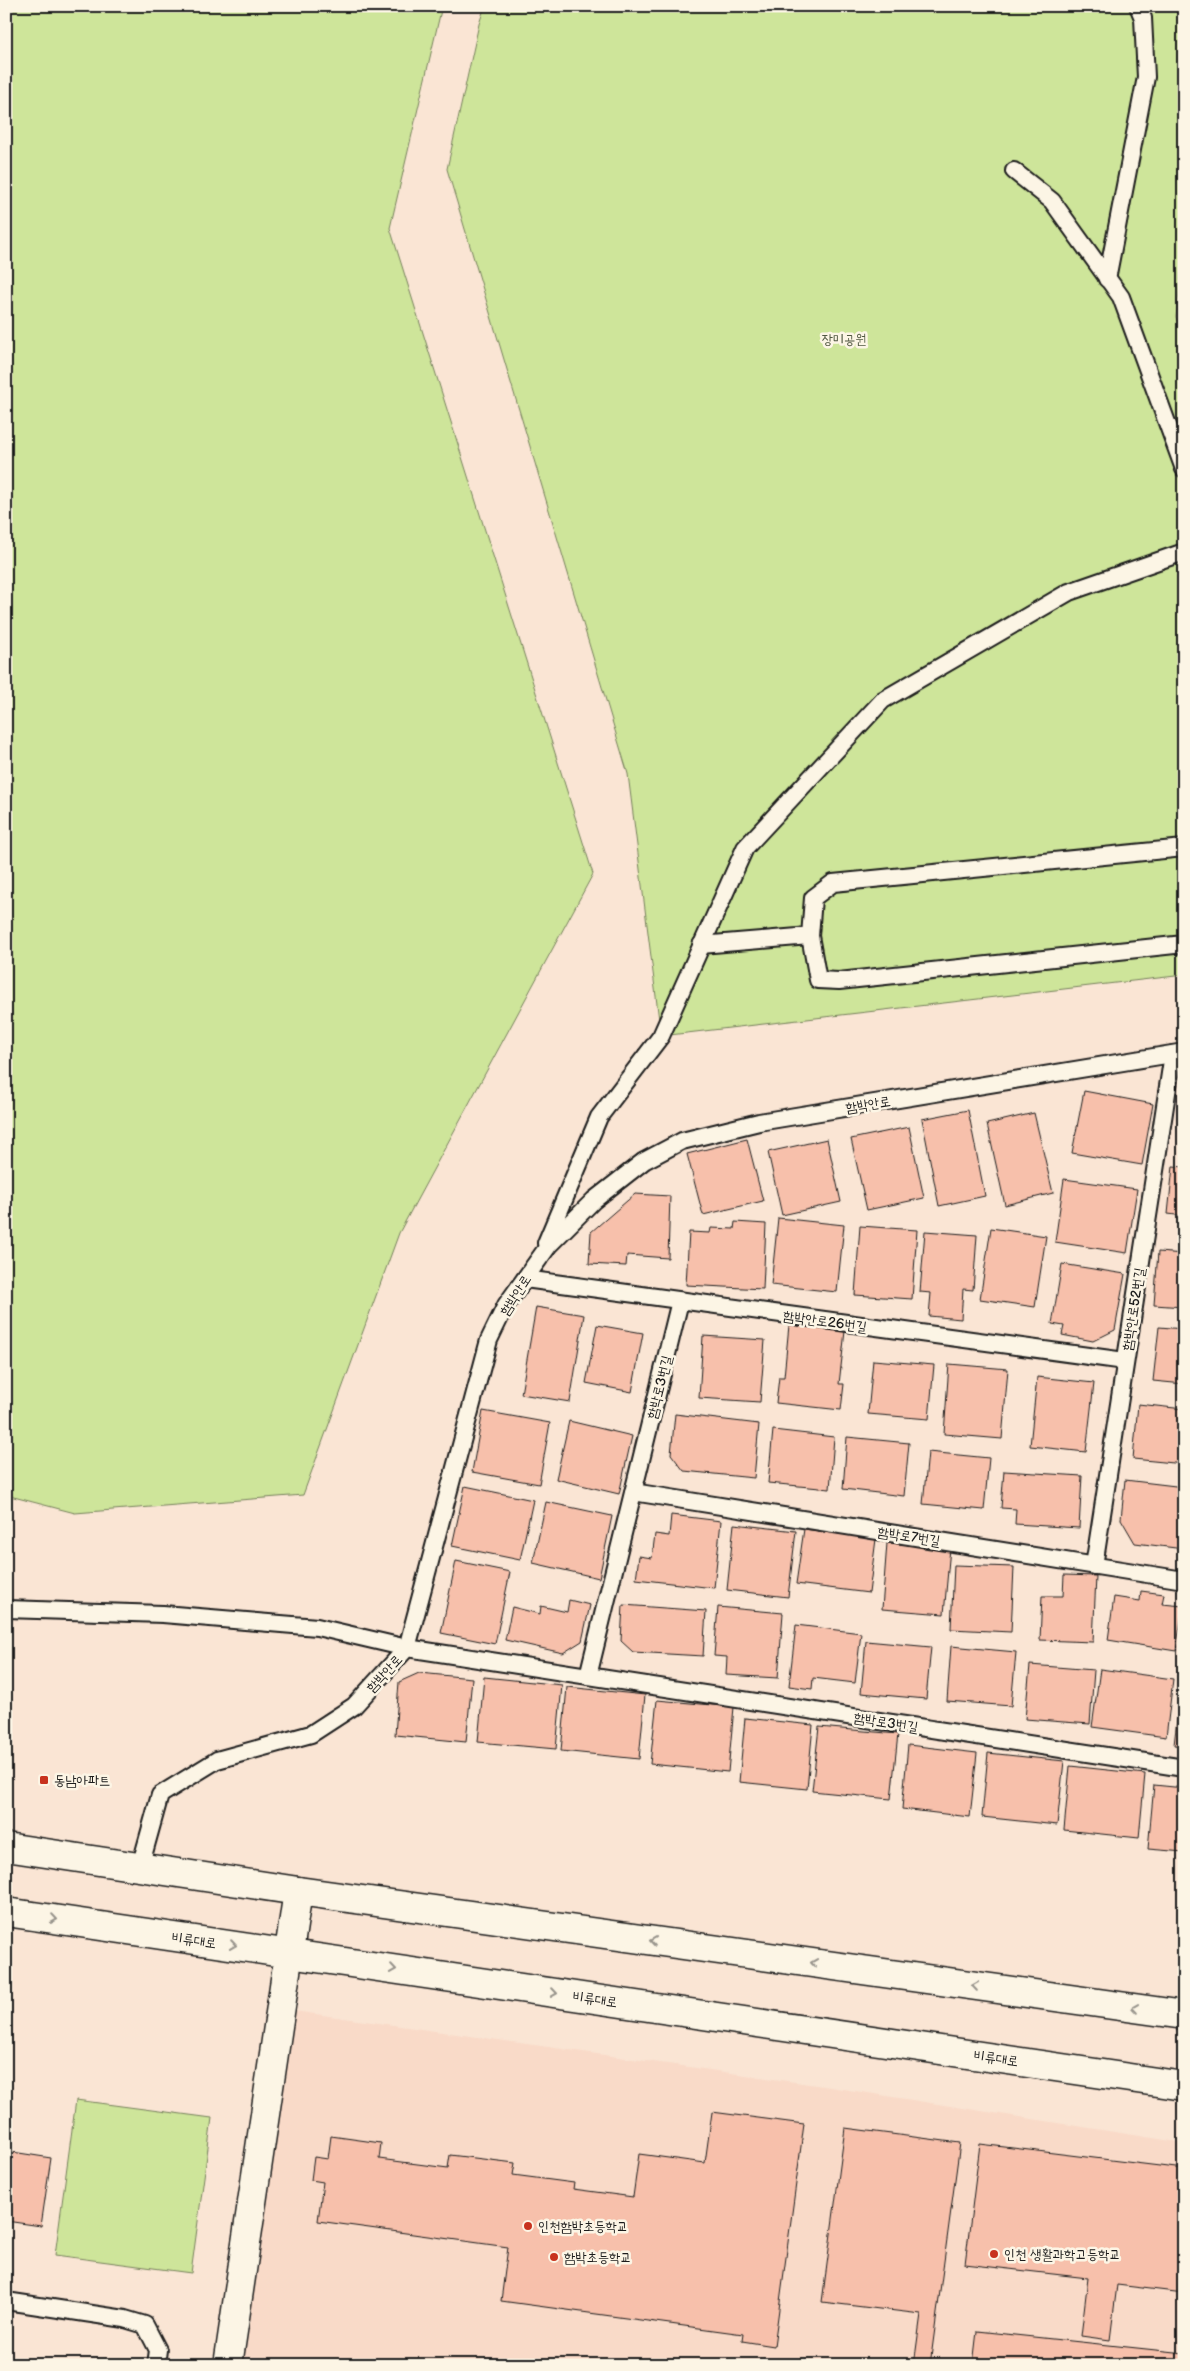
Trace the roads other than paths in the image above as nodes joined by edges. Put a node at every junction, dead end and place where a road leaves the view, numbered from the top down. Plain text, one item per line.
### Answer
1 (1138, 6) edge
2 (1014, 171) dead end
3 (1107, 279) junction
4 (1184, 469) edge
5 (1184, 552) edge
6 (1184, 848) edge
7 (810, 936) junction
8 (1184, 944) edge
9 (701, 945) junction
10 (1178, 1053) edge
11 (541, 1257) junction
12 (524, 1280) junction
13 (680, 1301) junction
14 (1125, 1362) junction
15 (633, 1492) junction
16 (1094, 1566) junction
17 (1184, 1580) edge
18 (6, 1609) edge
19 (407, 1648) junction
20 (588, 1676) junction
21 (1184, 1768) edge
22 (6, 1847) edge
23 (140, 1867) junction
24 (298, 1891) junction
25 (6, 1912) edge
26 (288, 1954) junction
27 (1184, 2015) edge
28 (1184, 2086) edge
29 (6, 2301) edge
30 (156, 2365) edge
31 (228, 2365) edge

1 - 3 lane
2 - 3 lane
3 - 4 lane
5 - 9 lane
6 - 7 lane
7 - 8 lane
7 - 9 lane
9 - 11 lane
10 - 11 lane, 함박안로
10 - 14 lane, 함박안로52번길
11 - 12 lane, 함박안로
12 - 13 lane, 함박안로26번길
12 - 19 lane, 함박안로
13 - 14 lane, 함박안로26번길
13 - 15 lane, 함박로3번길
14 - 16 lane, 함박안로52번길
15 - 16 lane, 함박로7번길
15 - 20 lane, 함박로3번길
16 - 17 lane, 함박로7번길
18 - 19 lane, 함박로3번길
19 - 20 lane, 함박로3번길
19 - 23 lane, 함박안로
20 - 21 lane, 함박로3번길
22 - 23 main road
23 - 24 main road
24 - 26 main road
27 -> 24 main road
25 -> 26 main road, 비류대로
26 -> 28 main road, 비류대로
26 - 31 main road
29 - 30 lane

